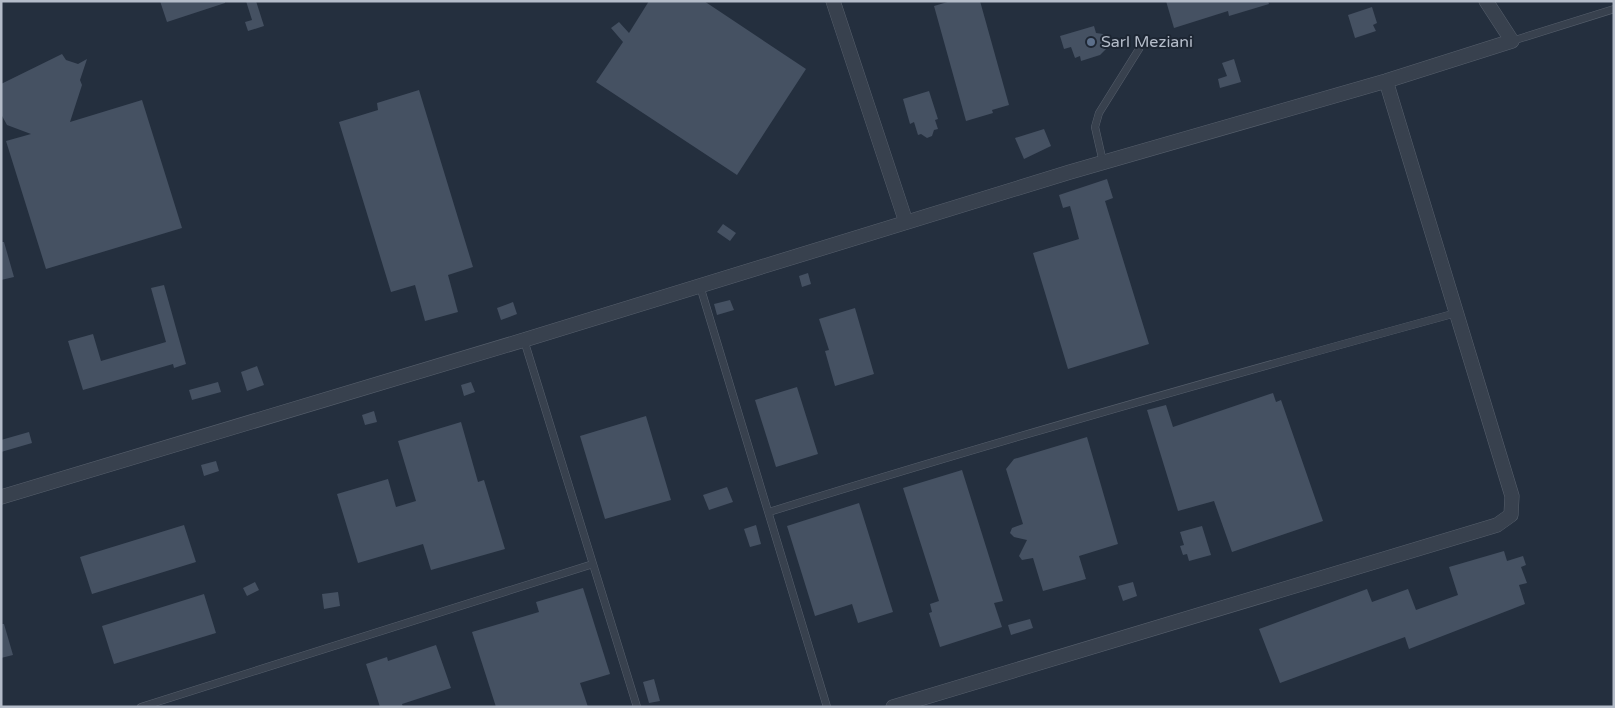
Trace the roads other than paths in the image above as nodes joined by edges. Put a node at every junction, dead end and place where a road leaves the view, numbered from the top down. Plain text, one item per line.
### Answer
1 (833, 1) edge
2 (1486, 1) edge
3 (1614, 9) edge
4 (1512, 41) junction
5 (1139, 49) dead end
6 (1386, 81) junction
7 (1103, 162) junction
8 (906, 222) junction
9 (700, 286) junction
10 (1456, 313) junction
11 (524, 340) junction
12 (1, 497) edge
13 (769, 512) junction
14 (593, 564) junction
15 (141, 707) edge
16 (637, 707) edge
17 (827, 707) edge
18 (893, 707) edge

1 - 8 street
2 - 4 street
3 - 4 lane
4 - 6 street
5 - 7 lane
6 - 7 street
6 - 10 street
7 - 8 street
8 - 9 street
9 - 11 street
9 - 13 lane
10 - 13 lane
10 - 18 street
11 - 12 street
11 - 14 lane
13 - 17 lane
14 - 15 lane
14 - 16 lane

